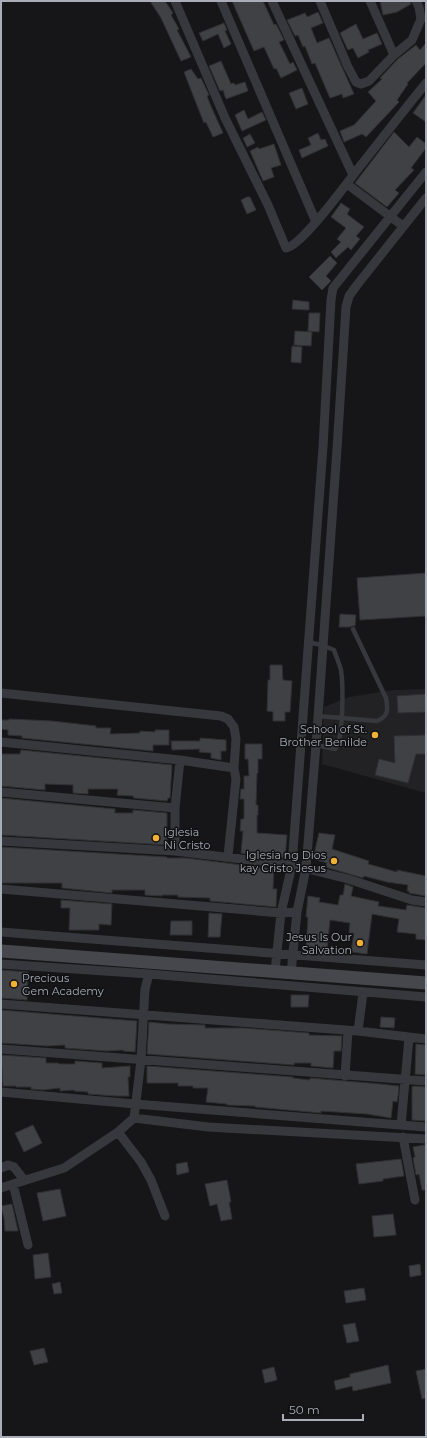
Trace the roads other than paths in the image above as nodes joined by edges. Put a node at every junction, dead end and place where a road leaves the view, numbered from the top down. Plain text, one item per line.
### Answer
1 (175, 1) edge
2 (221, 1) edge
3 (272, 1) edge
4 (320, 1) edge
5 (370, 1) edge
6 (416, 1) edge
7 (394, 55) junction
8 (426, 82) edge
9 (426, 172) edge
10 (353, 175) junction
11 (347, 184) junction
12 (426, 198) edge
13 (390, 216) junction
14 (316, 222) junction
15 (403, 226) junction
16 (323, 447) junction
17 (337, 448) junction
18 (353, 629) dead end
19 (308, 642) junction
20 (322, 645) junction
21 (1, 693) edge
22 (318, 716) junction
23 (342, 718) junction
24 (301, 741) junction
25 (1, 742) edge
26 (316, 745) junction
27 (180, 760) junction
28 (234, 768) junction
29 (1, 792) edge
30 (175, 808) junction
31 (1, 841) edge
32 (175, 851) junction
33 (228, 856) junction
34 (292, 865) junction
35 (306, 868) junction
36 (1, 889) edge
37 (426, 902) edge
38 (297, 912) junction
39 (282, 913) junction
40 (1, 932) edge
41 (1, 951) edge
42 (277, 953) junction
43 (293, 954) junction
44 (1, 964) edge
45 (426, 966) edge
46 (275, 972) junction
47 (291, 973) junction
48 (149, 974) junction
49 (426, 983) edge
50 (363, 993) junction
51 (426, 997) edge
52 (1, 1004) edge
53 (144, 1016) junction
54 (348, 1031) junction
55 (358, 1031) junction
56 (409, 1038) junction
57 (426, 1039) edge
58 (1, 1049) edge
59 (141, 1060) junction
60 (345, 1076) junction
61 (406, 1080) junction
62 (426, 1081) edge
63 (1, 1092) edge
64 (135, 1104) junction
65 (134, 1118) junction
66 (401, 1125) junction
67 (426, 1127) edge
68 (118, 1132) junction
69 (403, 1137) junction
70 (426, 1139) edge
71 (1, 1168) edge
72 (24, 1180) junction
73 (13, 1184) junction
74 (1, 1188) edge
75 (416, 1200) dead end
76 (165, 1216) dead end
77 (28, 1245) dead end

1 - 14 street
2 - 14 street
3 - 10 street
4 - 7 street
5 - 7 street
6 - 7 street
8 - 10 street
9 - 13 street
10 - 11 street
11 - 13 street
11 - 14 street
12 - 15 street
13 - 15 street
13 - 16 street
15 - 17 street
16 - 17 street
16 - 19 street
17 - 20 street
18 - 23 lane
19 - 20 lane
19 - 24 street
20 - 22 street
20 - 23 lane
21 - 28 street
22 - 23 lane
22 - 26 street
23 - 26 lane
24 - 26 lane
24 - 34 street
25 - 27 street
26 - 35 street
27 - 28 street
27 - 30 street
28 - 33 street
29 - 30 street
30 - 32 street
31 - 32 street
32 - 33 street
33 - 34 street
34 - 35 street
34 - 39 street
35 - 37 street
35 - 38 street
36 - 39 street
38 - 39 street
38 - 43 street
39 - 42 street
40 - 42 street
41 - 46 street
42 - 43 street
42 - 46 street
43 - 45 street
43 - 47 street
44 - 48 street
46 - 47 street
47 - 49 street
48 - 50 street
48 - 53 street
50 - 51 street
50 - 55 street
52 - 53 street
53 - 54 street
53 - 59 street
54 - 55 street
54 - 60 street
55 - 56 street
56 - 57 street
56 - 61 street
58 - 59 street
59 - 60 street
59 - 64 street
60 - 61 street
61 - 62 street
61 - 66 street
63 - 64 street
64 - 65 street
64 - 66 street
65 - 68 street
65 - 69 street
66 - 67 street
68 - 72 street
68 - 76 street
69 - 70 street
69 - 75 street
71 - 72 street
72 - 73 street
73 - 74 street
73 - 77 street

